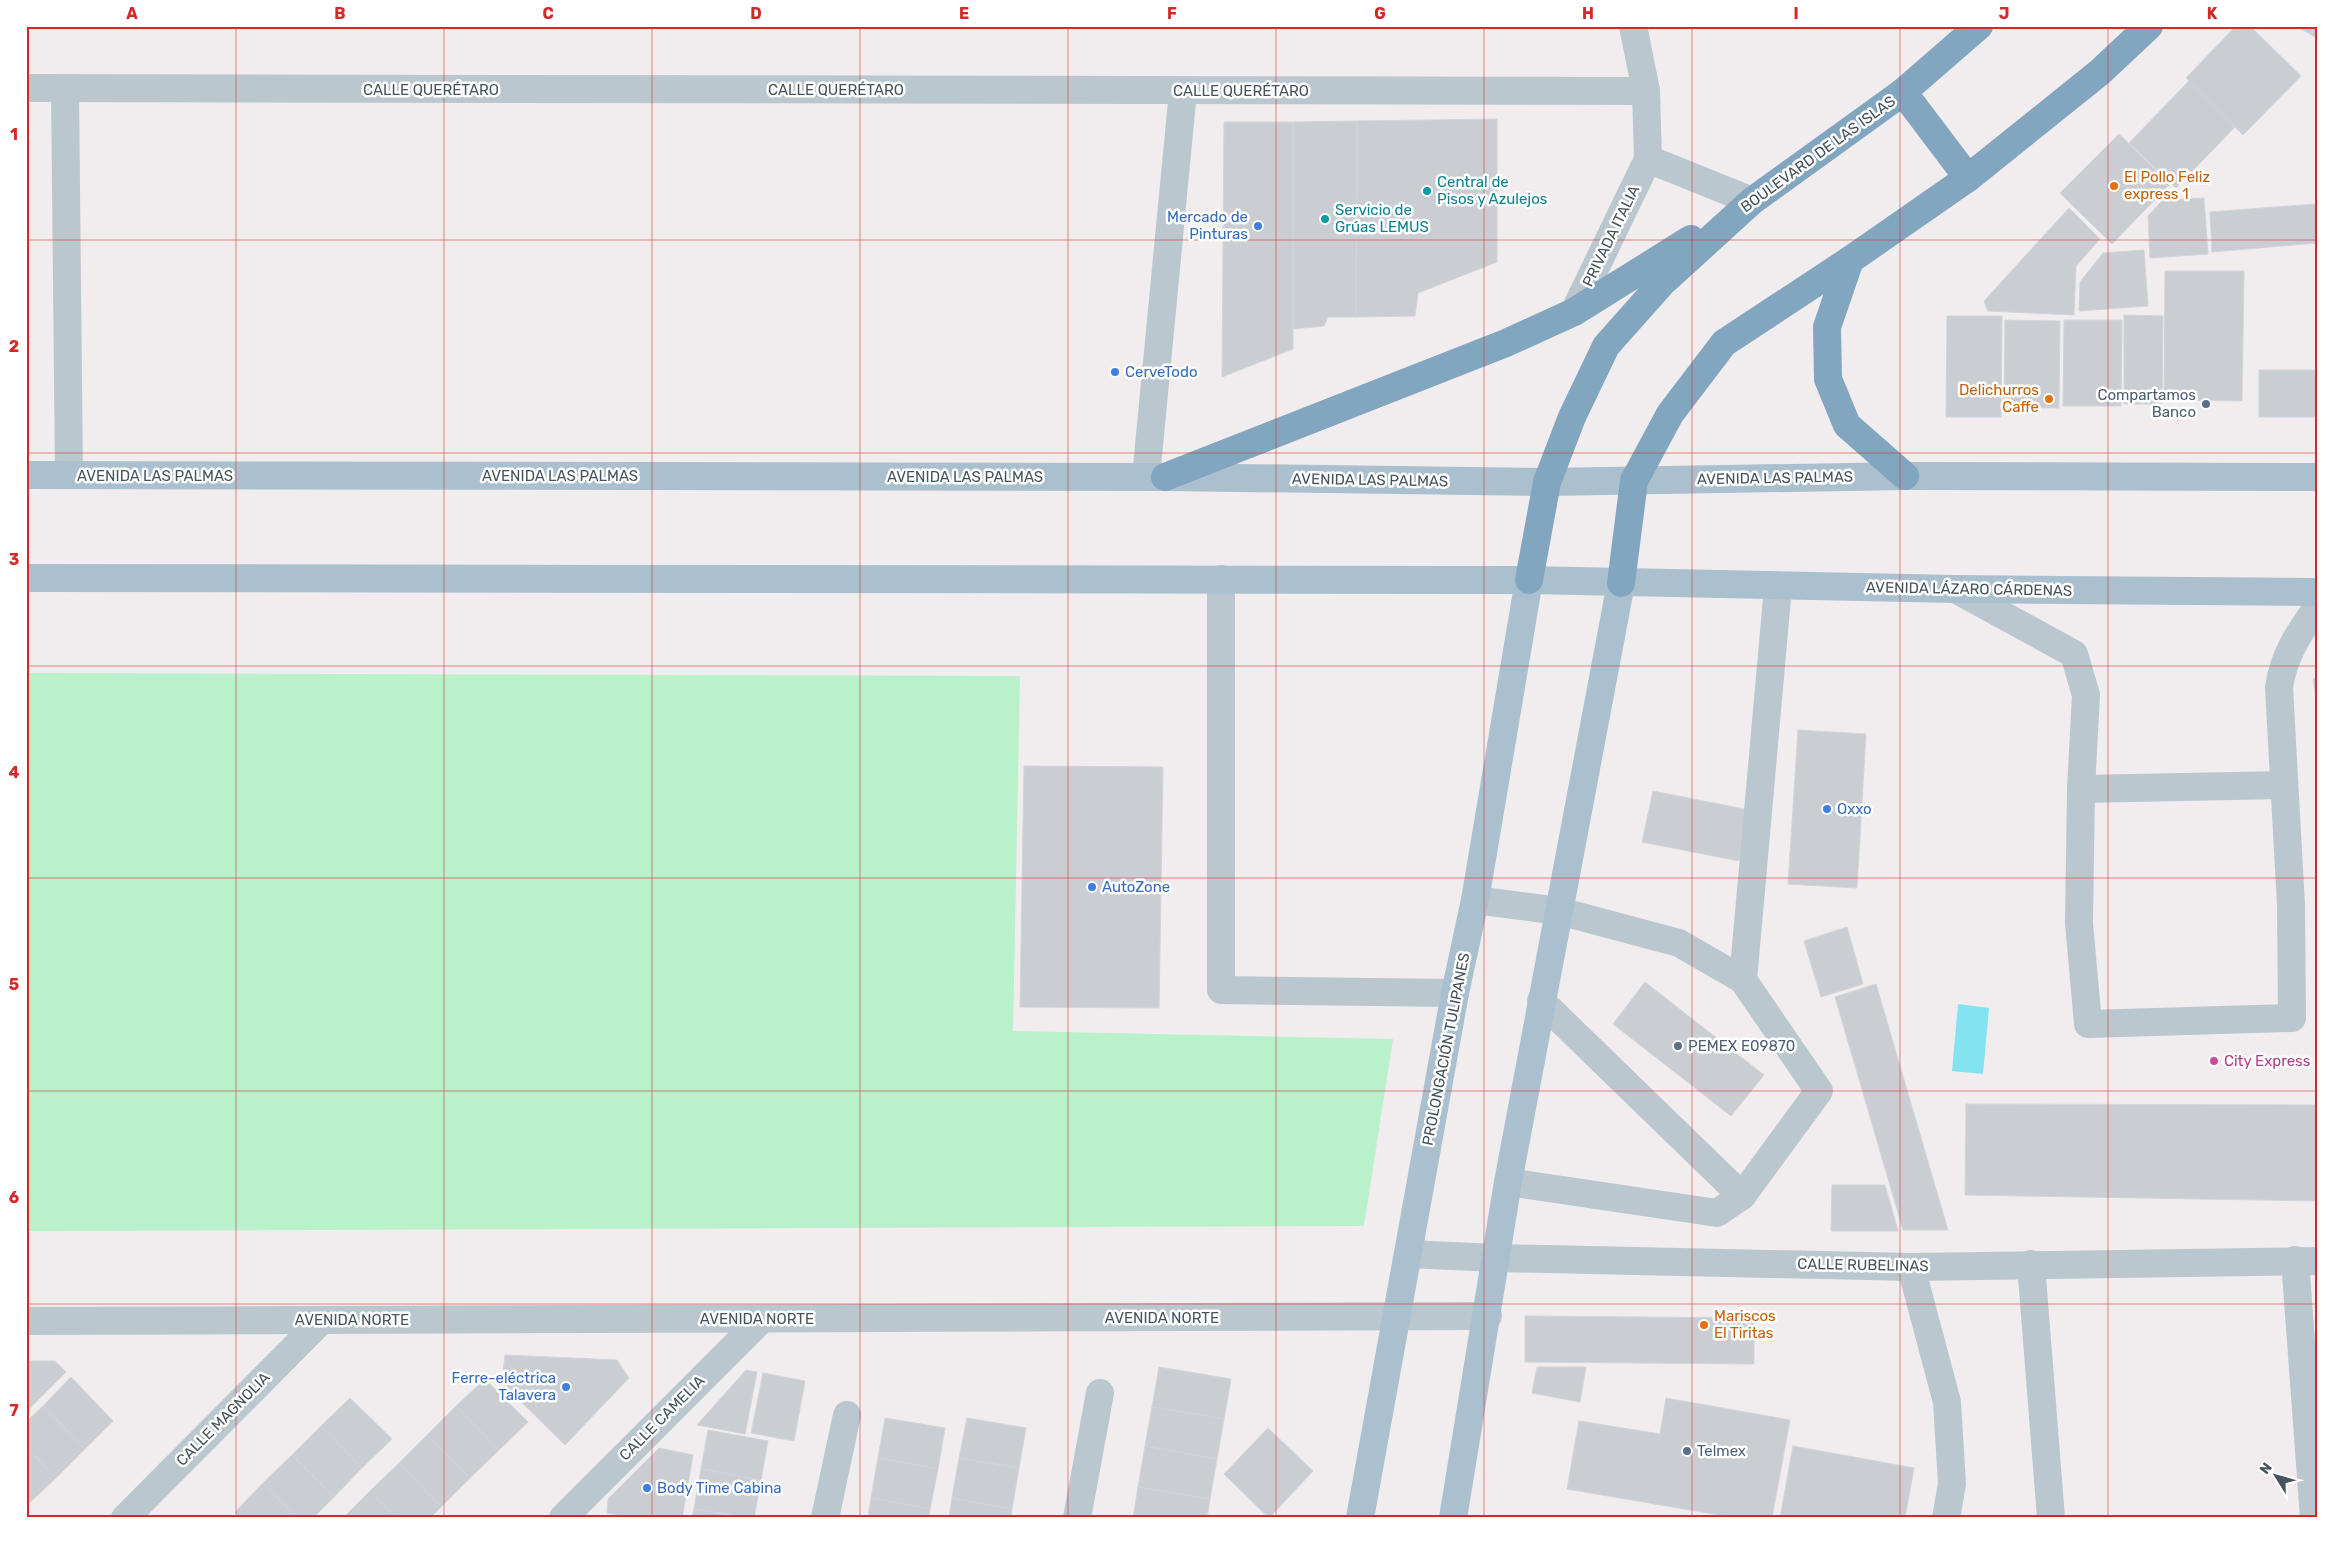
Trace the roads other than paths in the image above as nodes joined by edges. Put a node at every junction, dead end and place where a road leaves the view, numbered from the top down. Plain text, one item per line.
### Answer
1 (1633, 26) edge
2 (1978, 26) edge
3 (2149, 26) edge
4 (26, 88) edge
5 (65, 89) junction
6 (1183, 91) junction
7 (1646, 92) junction
8 (1903, 92) junction
9 (1648, 159) junction
10 (1968, 178) junction
11 (1752, 201) junction
12 (1850, 260) junction
13 (1574, 312) junction
14 (26, 475) edge
15 (69, 475) junction
16 (1905, 476) junction
17 (1156, 477) junction
18 (2318, 477) edge
19 (1634, 481) junction
20 (1547, 482) junction
21 (26, 578) edge
22 (1221, 579) junction
23 (1529, 580) junction
24 (1621, 583) junction
25 (1778, 586) junction
26 (1955, 590) junction
27 (2318, 592) edge
28 (2318, 606) edge
29 (2284, 786) junction
30 (2081, 789) junction
31 (1474, 900) junction
32 (1559, 911) junction
33 (1743, 980) junction
34 (1455, 993) junction
35 (1541, 1001) junction
36 (1508, 1182) junction
37 (1742, 1196) junction
38 (1408, 1254) junction
39 (1496, 1258) junction
40 (2307, 1261) edge
41 (2031, 1264) junction
42 (1911, 1267) junction
43 (1488, 1316) junction
44 (1395, 1317) junction
45 (762, 1319) junction
46 (322, 1320) junction
47 (26, 1321) edge
48 (1100, 1393) dead end
49 (847, 1415) dead end
50 (125, 1518) edge
51 (563, 1518) edge
52 (825, 1518) edge
53 (1077, 1518) edge
54 (1360, 1518) edge
55 (1453, 1518) edge
56 (1946, 1518) edge
57 (2051, 1518) edge
58 (2314, 1518) edge

1 - 7 street, PRIVADA ITALIA
2 - 8 highway, BOULEVARD DE LAS ISLAS
3 - 10 highway
4 - 5 street, CALLE QUERÉTARO
5 - 6 street, CALLE QUERÉTARO
5 - 15 street
6 - 7 street, CALLE QUERÉTARO
6 - 17 street
7 - 9 street, PRIVADA ITALIA
8 - 10 highway
8 - 11 highway, BOULEVARD DE LAS ISLAS
9 - 11 street
9 - 13 street, PRIVADA ITALIA
10 - 12 highway
11 - 13 highway
11 - 20 highway, BOULEVARD DE LAS ISLAS
12 - 16 highway
12 - 19 highway
13 - 17 highway
14 - 15 main road, AVENIDA LAS PALMAS
15 - 17 main road, AVENIDA LAS PALMAS
16 - 18 main road
16 - 19 main road, AVENIDA LAS PALMAS
17 - 20 main road, AVENIDA LAS PALMAS
19 - 20 main road, AVENIDA LAS PALMAS
19 - 24 highway
20 - 23 highway, BOULEVARD DE LAS ISLAS
21 - 22 main road
22 - 23 main road
22 - 34 street
23 - 24 main road
23 - 31 main road, PROLONGACIÓN TULIPANES
24 - 25 main road, AVENIDA LÁZARO CÁRDENAS
24 - 32 main road
25 - 26 main road, AVENIDA LÁZARO CÁRDENAS
25 - 33 street
26 - 27 main road, AVENIDA LÁZARO CÁRDENAS
26 - 30 street
28 - 29 street
29 - 30 street
29 - 30 street
31 - 32 street
31 - 34 main road, PROLONGACIÓN TULIPANES
32 - 33 street
32 - 35 main road
33 - 37 street
34 - 38 main road, PROLONGACIÓN TULIPANES
35 - 36 main road
35 - 37 street
36 - 37 street
36 - 39 main road
38 - 39 street, CALLE RUBELINAS
38 - 44 main road, PROLONGACIÓN TULIPANES
39 - 42 street, CALLE RUBELINAS
39 - 43 main road
40 - 41 street, CALLE RUBELINAS
40 - 58 street
41 - 42 street, CALLE RUBELINAS
41 - 57 street
42 - 56 street
43 - 44 street, AVENIDA NORTE
43 - 55 main road
44 - 45 street, AVENIDA NORTE
44 - 54 main road, PROLONGACIÓN TULIPANES
45 - 46 street, AVENIDA NORTE
45 - 51 street, CALLE CAMELIA
46 - 47 street, AVENIDA NORTE
46 - 50 street, CALLE MAGNOLIA
48 - 53 street
49 - 52 street

